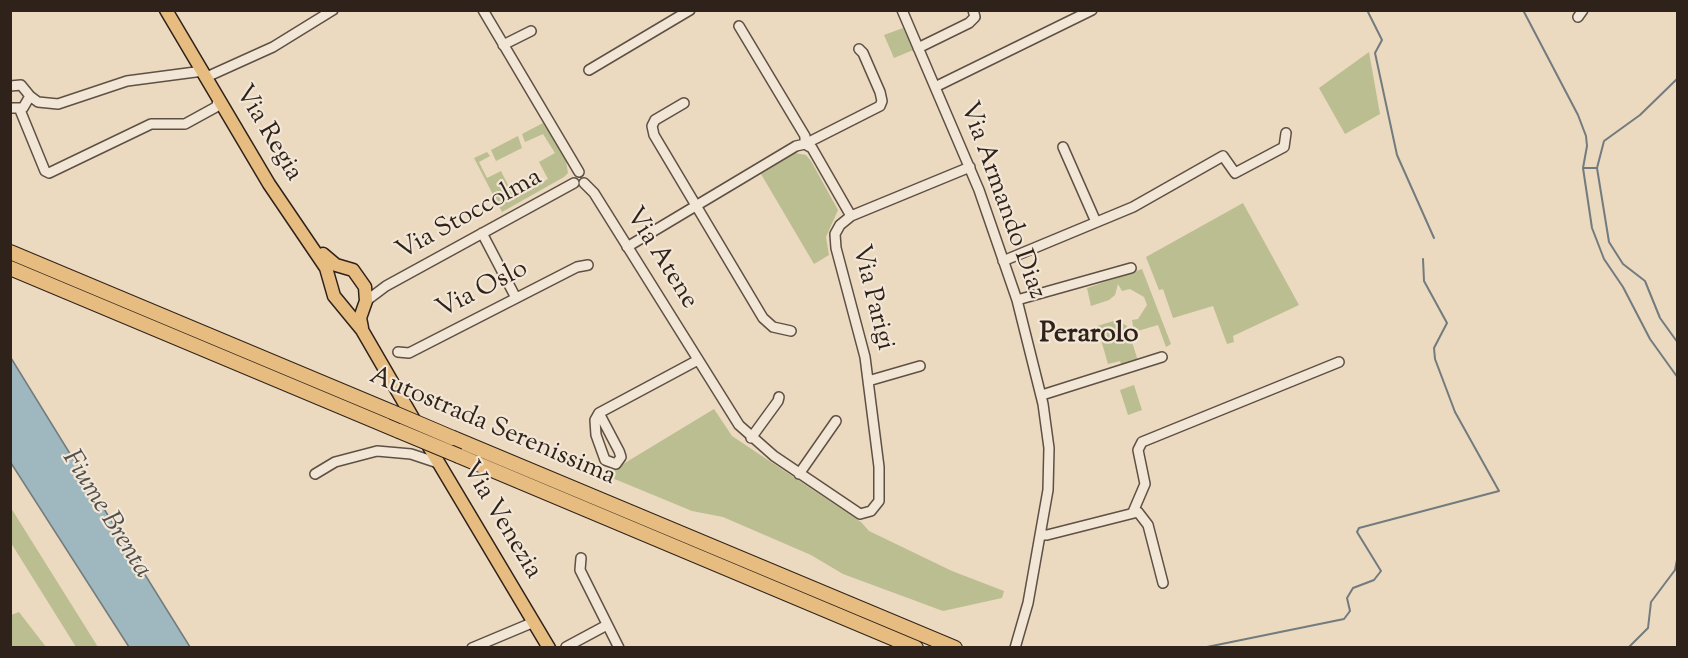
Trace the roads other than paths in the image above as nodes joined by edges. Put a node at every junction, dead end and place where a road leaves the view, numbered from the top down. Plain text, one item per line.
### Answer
1 (166, 10) edge
2 (173, 10) edge
3 (333, 10) edge
4 (483, 10) edge
5 (690, 10) edge
6 (902, 10) edge
7 (973, 10) edge
8 (1092, 10) edge
9 (739, 26) dead end
10 (531, 31) dead end
11 (503, 45) junction
12 (918, 48) junction
13 (859, 49) dead end
14 (589, 70) dead end
15 (207, 73) junction
16 (11, 85) edge
17 (935, 87) junction
18 (30, 96) junction
19 (219, 99) junction
20 (684, 103) dead end
21 (15, 109) edge
22 (1286, 133) dead end
23 (805, 144) junction
24 (1219, 146) dead end
25 (1063, 147) dead end
26 (1223, 156) junction
27 (970, 167) junction
28 (579, 172) junction
29 (574, 183) junction
30 (584, 183) junction
31 (696, 206) junction
32 (851, 216) junction
33 (1096, 222) junction
34 (482, 233) junction
35 (627, 247) junction
36 (10, 252) edge
37 (1003, 261) junction
38 (588, 265) dead end
39 (341, 267) junction
40 (10, 268) edge
41 (1131, 268) dead end
42 (328, 279) junction
43 (362, 281) junction
44 (386, 286) junction
45 (516, 298) junction
46 (1017, 300) junction
47 (364, 304) junction
48 (344, 308) junction
49 (362, 330) junction
50 (791, 331) dead end
51 (398, 352) dead end
52 (1162, 357) dead end
53 (698, 360) junction
54 (1339, 362) dead end
55 (920, 366) dead end
56 (868, 381) junction
57 (394, 386) joint
58 (1042, 395) junction
59 (778, 397) dead end
60 (599, 413) junction
61 (836, 421) dead end
62 (751, 438) junction
63 (438, 460) junction
64 (315, 474) dead end
65 (799, 474) junction
66 (871, 511) joint
67 (1133, 512) junction
68 (1040, 534) junction
69 (581, 558) dead end
70 (1163, 583) dead end
71 (534, 622) junction
72 (607, 625) junction
73 (566, 647) edge
74 (472, 648) edge
75 (549, 648) edge
76 (619, 648) edge
77 (916, 648) edge
78 (955, 648) edge
79 (1015, 648) edge

1 - 15 main road, Via Regia
2 - 15 main road, Via Regia
3 - 15 street
4 - 11 street, Via Atene
5 - 14 street
6 - 12 street, Via Armando Diaz
7 - 12 street
8 - 17 street, Via Armando Diaz
9 - 23 street
10 - 11 street
11 - 28 street, Via Atene
12 - 17 street, Via Armando Diaz
13 - 23 street
15 - 18 street
15 - 19 main road, Via Regia
15 - 39 main road, Via Regia
16 - 18 street
17 - 27 street, Via Armando Diaz
18 - 21 street
19 - 21 street
19 - 42 main road, Via Regia
20 - 31 street
22 - 26 street
23 - 31 street
23 - 32 street
24 - 26 street
25 - 33 street
26 - 33 street
27 - 32 street, Via Parigi
27 - 37 street, Via Armando Diaz
28 - 29 street
28 - 30 street, Via Atene
29 - 30 street
29 - 34 street, Via Stoccolma
30 - 35 street, Via Atene
31 - 35 street
31 - 50 street
32 - 56 street, Via Parigi
33 - 37 street
34 - 44 street, Via Stoccolma
34 - 45 street
35 - 53 street, Via Atene
36 - 78 highway, Autostrada Serenissima, bridge
37 - 46 street, Via Armando Diaz
38 - 45 street, Via Oslo
39 - 42 main road
39 - 43 main road, Via Regia
40 - 77 highway, Autostrada Serenissima, bridge
41 - 46 street
42 - 48 main road, Via Regia
43 - 44 street, Via Stoccolma
43 - 47 main road, Via Regia
44 - 47 street, Via Stoccolma
45 - 51 street, Via Oslo
46 - 58 street, Via Armando Diaz
47 - 48 main road
47 - 49 main road, Via Regia
48 - 49 main road, Via Regia
49 - 57 main road, Via Regia
52 - 58 street
53 - 60 street
53 - 62 street, Via Atene
54 - 67 street
55 - 56 street, Via Parigi
56 - 66 street, Via Parigi
57 - 63 main road, Via Venezia
58 - 68 street, Via Armando Diaz
59 - 62 street
60 - 60 street
61 - 65 street
62 - 65 street, Via Atene
63 - 64 street
63 - 71 main road, Via Venezia
65 - 66 street, Via Atene
67 - 68 street
67 - 70 street
68 - 79 street, Via Armando Diaz
69 - 72 street, Via Venezia
71 - 74 street
71 - 75 main road, Via Venezia
72 - 73 street
72 - 76 street, Via Venezia

